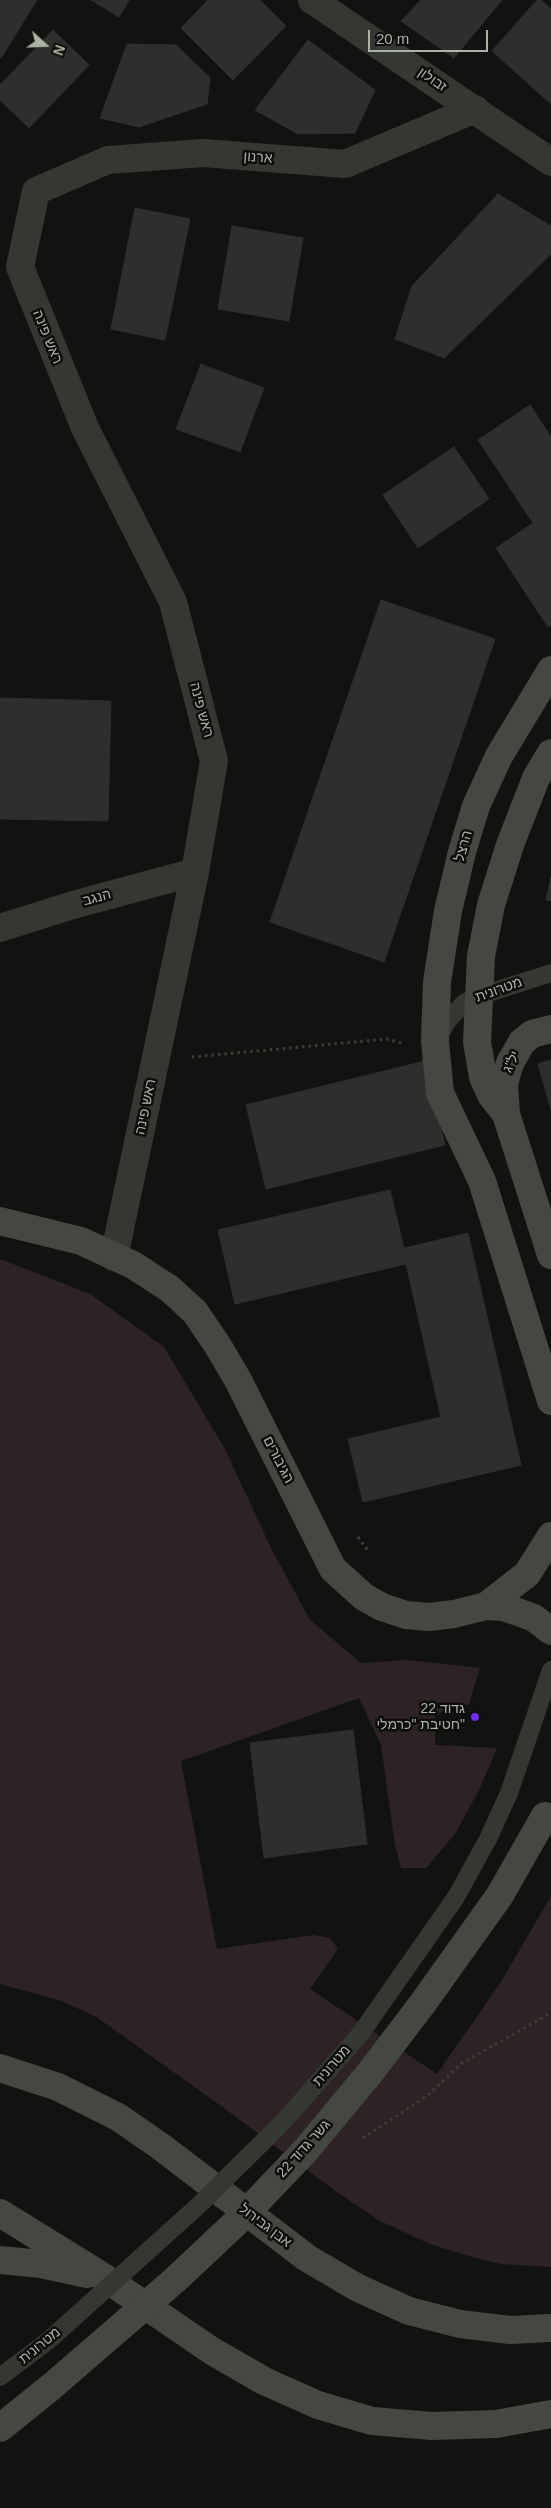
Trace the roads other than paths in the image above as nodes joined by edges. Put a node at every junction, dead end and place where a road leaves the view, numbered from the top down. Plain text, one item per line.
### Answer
1 (312, 0) edge
2 (475, 109) junction
3 (551, 162) edge
4 (36, 191) joint
5 (551, 670) edge
6 (551, 753) edge
7 (195, 872) junction
8 (0, 928) edge
9 (551, 973) edge
10 (479, 996) junction
11 (551, 1029) edge
12 (436, 1048) junction
13 (506, 1114) junction
14 (0, 1221) edge
15 (551, 1255) edge
16 (114, 1257) junction
17 (551, 1401) edge
18 (551, 1536) edge
19 (486, 1606) junction
20 (551, 1631) edge
21 (551, 1670) edge
22 (548, 1809) edge
23 (0, 2068) edge
24 (0, 2213) edge
25 (0, 2260) edge
26 (105, 2278) junction
27 (551, 2328) edge
28 (0, 2377) edge
29 (551, 2414) edge
30 (0, 2428) edge

1 - 2 street, זבולון
2 - 3 street, זבולון
2 - 4 street, ארנון
4 - 7 street, ראש פינה
5 - 12 street, הרצל
6 - 10 street
7 - 8 street, הנגב
7 - 16 street, ראש פינה
9 - 10 lane, מטרונית
10 - 12 lane, מטרונית
10 - 13 street
11 - 13 street, יל"ג
12 - 17 street
13 - 15 street
14 - 16 street, הגיבורים
16 - 19 street, הגיבורים
18 - 19 street, הגיבורים
19 - 20 street
21 - 28 lane, מטרונית, bridge
22 - 30 street, גשר גדוד 22, bridge
23 - 27 street, אבן גבירול
24 - 26 street
25 - 26 street
26 - 29 street

